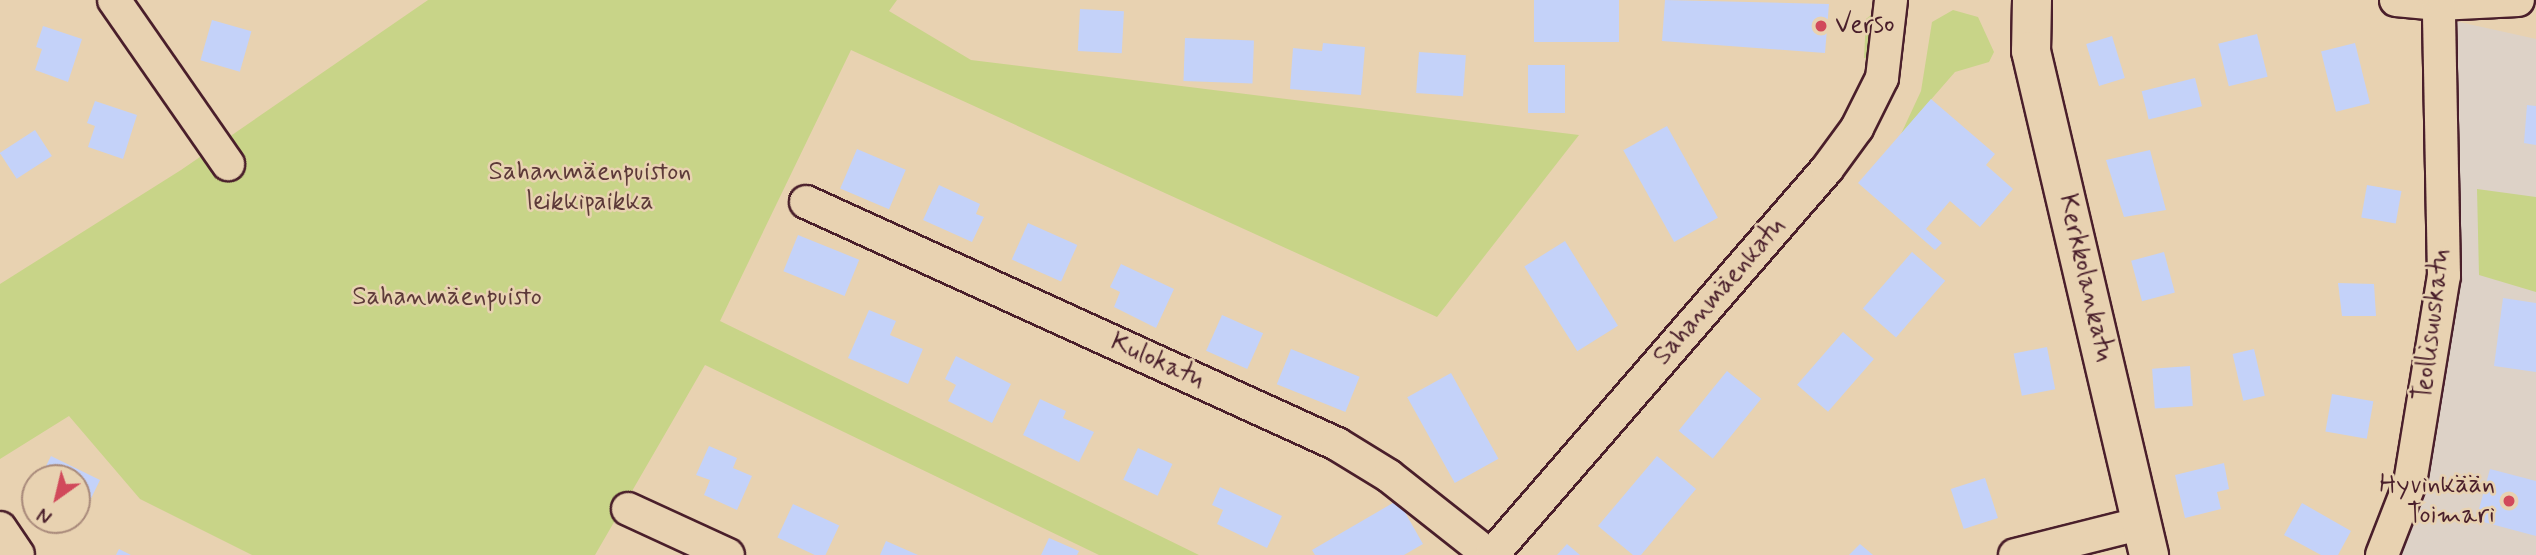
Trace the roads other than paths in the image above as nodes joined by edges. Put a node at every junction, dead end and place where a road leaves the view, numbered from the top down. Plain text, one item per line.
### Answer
1 (114, 0) edge
2 (1891, 0) edge
3 (2032, 0) edge
4 (2396, 0) edge
5 (2518, 0) edge
6 (2439, 4) junction
7 (228, 164) dead end
8 (806, 202) dead end
9 (628, 509) dead end
10 (0, 528) edge
11 (2146, 539) edge
12 (18, 555) edge
13 (728, 555) edge
14 (1491, 555) edge
15 (2015, 555) edge
16 (2382, 555) edge

1 - 7 street
2 - 14 street, Sahanmäenkatu
3 - 11 main road, Kerkkolankatu
4 - 6 street
5 - 6 street
6 - 16 street, Teollisuuskatu
8 - 14 street, Kulokatu
9 - 13 street
10 - 12 street
11 - 15 street

